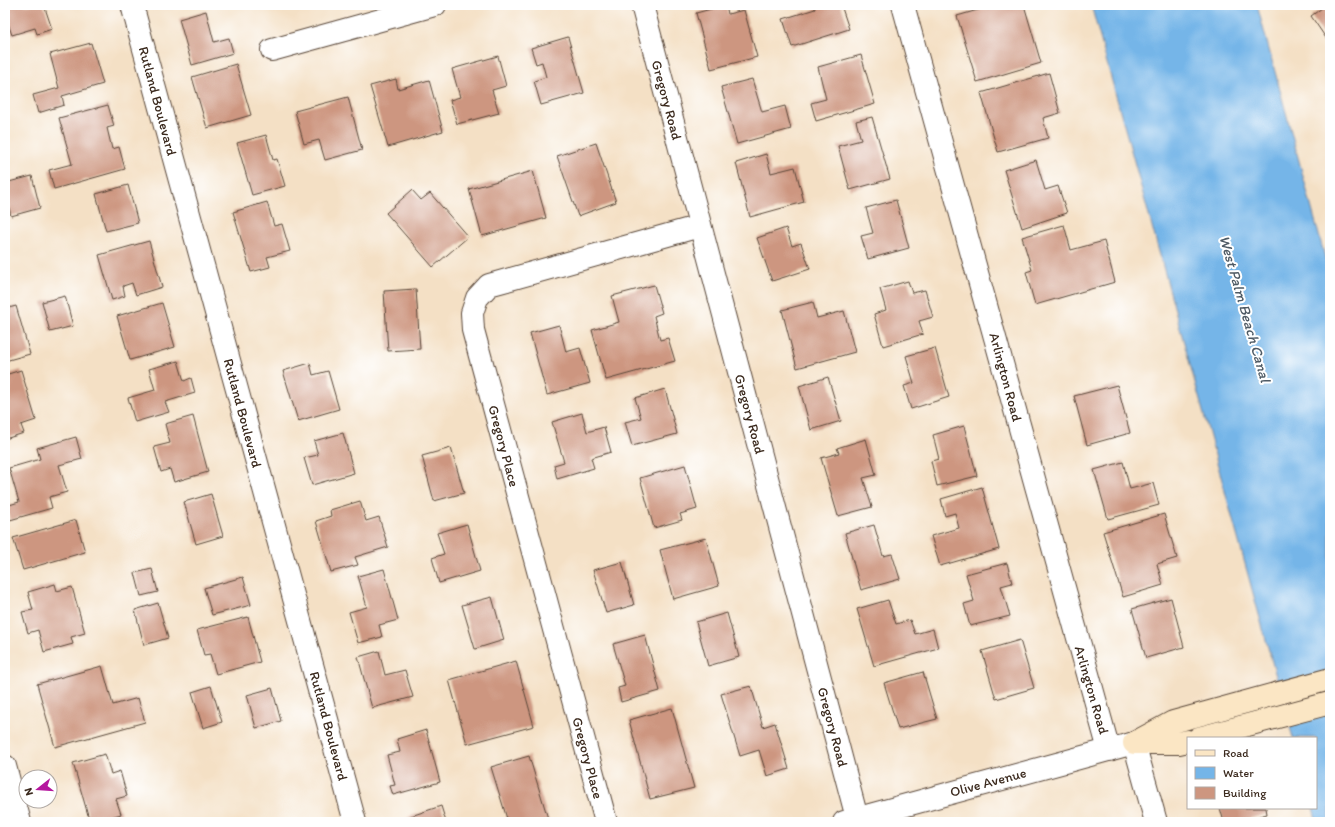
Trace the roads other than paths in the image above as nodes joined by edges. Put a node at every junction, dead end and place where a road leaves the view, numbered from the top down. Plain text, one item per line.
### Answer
1 (132, 5) edge
2 (435, 5) edge
3 (642, 5) edge
4 (903, 5) edge
5 (391, 11) edge
6 (272, 50) dead end
7 (700, 226) junction
8 (1330, 679) edge
9 (1330, 704) edge
10 (1203, 737) edge
11 (1187, 741) edge
12 (1134, 743) junction
13 (1109, 750) junction
14 (5, 766) edge
15 (853, 821) edge
16 (20, 822) edge
17 (355, 822) edge
18 (606, 822) edge
19 (1156, 822) edge

1 - 17 street, Rutland Boulevard
2 - 5 street
3 - 7 street, Gregory Road
4 - 13 street, Arlington Road
5 - 6 street
7 - 15 street, Gregory Road
7 - 18 street, Gregory Place
8 - 12 main road, Olive Avenue
9 - 10 main road, Olive Avenue
11 - 12 main road, Olive Avenue
12 - 13 street, Olive Avenue
12 - 19 street
13 - 15 street, Olive Avenue
14 - 16 street

